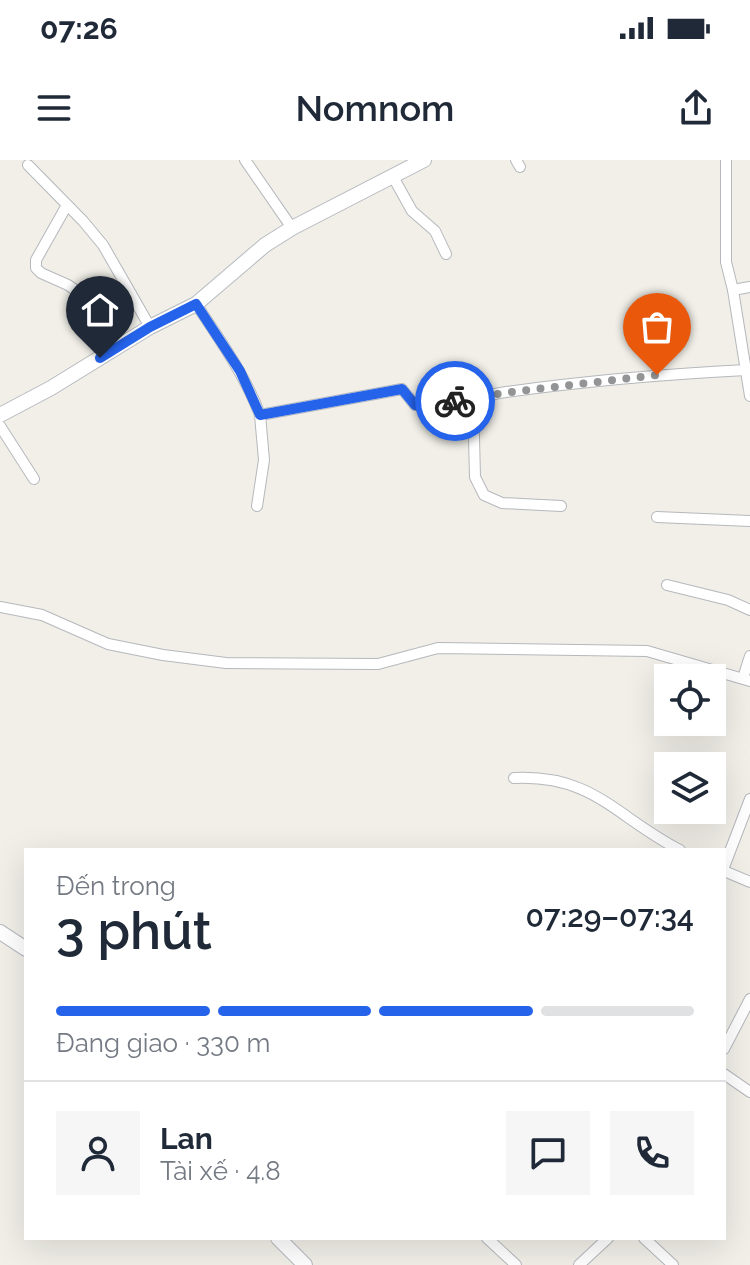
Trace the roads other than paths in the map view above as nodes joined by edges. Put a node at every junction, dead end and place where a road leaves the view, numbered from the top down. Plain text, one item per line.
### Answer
1 (245, 160) edge
2 (424, 160) edge
3 (726, 160) edge
4 (28, 165) dead end
5 (392, 175) junction
6 (67, 205) junction
7 (292, 228) junction
8 (446, 254) dead end
9 (750, 287) edge
10 (733, 290) junction
11 (85, 297) dead end
12 (196, 304) junction
13 (150, 327) junction
14 (746, 370) junction
15 (750, 396) edge
16 (473, 398) junction
17 (0, 415) edge
18 (260, 415) junction
19 (0, 426) edge
20 (34, 479) dead end
21 (257, 506) dead end
22 (561, 506) dead end
23 (657, 517) dead end
24 (750, 521) edge
25 (667, 585) dead end
26 (0, 607) edge
27 (750, 610) edge
28 (750, 656) edge
29 (747, 680) edge
30 (514, 778) dead end
31 (750, 799) edge
32 (676, 848) edge
33 (726, 864) edge
34 (726, 870) edge
35 (750, 882) edge
36 (0, 932) edge
37 (24, 948) edge
38 (750, 999) edge
39 (726, 1045) edge
40 (726, 1075) edge
41 (750, 1092) edge
42 (280, 1240) edge
43 (489, 1240) edge
44 (606, 1240) edge
45 (646, 1240) edge
46 (305, 1265) edge
47 (516, 1265) edge
48 (579, 1265) edge
49 (673, 1265) edge

1 - 7 street
2 - 5 street
3 - 10 street
4 - 6 street
5 - 7 street
5 - 8 street
6 - 11 street
6 - 13 street
7 - 12 street
9 - 10 street
10 - 14 street
12 - 13 street
12 - 18 street
13 - 17 street
14 - 15 street
14 - 16 street
16 - 18 street
16 - 22 street
18 - 21 street
19 - 20 street
23 - 24 street
25 - 27 street
26 - 29 street
28 - 29 street
30 - 32 street
31 - 33 street
34 - 35 street
36 - 37 street
38 - 39 street
40 - 41 street
42 - 46 street
43 - 47 street
44 - 48 street
45 - 49 street

